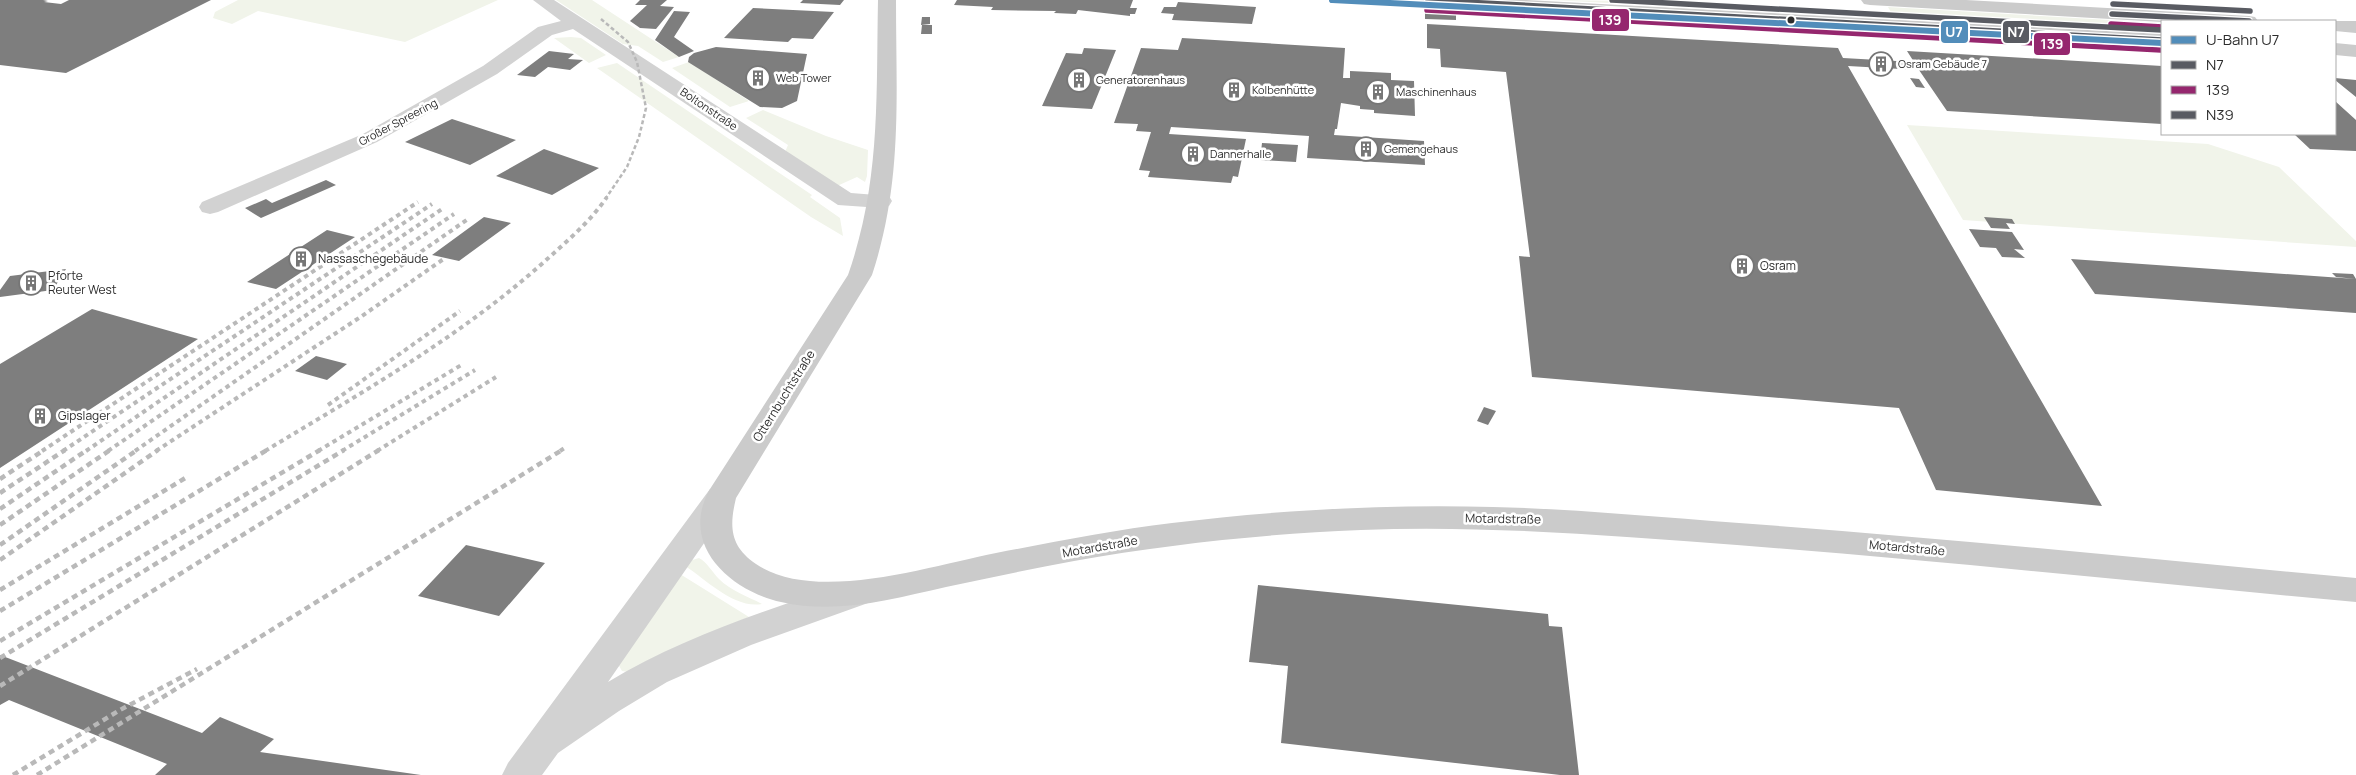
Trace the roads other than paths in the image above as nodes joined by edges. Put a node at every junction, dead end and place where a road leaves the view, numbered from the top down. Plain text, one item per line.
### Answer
1 (887, 0) edge
2 (1428, 0) edge
3 (1870, 0) edge
4 (549, 4) edge
5 (2231, 20) edge
6 (576, 22) junction
7 (2336, 26) edge
8 (2356, 27) edge
9 (2161, 40) edge
10 (2336, 49) edge
11 (2356, 50) edge
12 (881, 201) junction
13 (210, 207) dead end
14 (721, 497) junction
15 (2356, 590) edge
16 (865, 591) junction
17 (545, 742) junction
18 (521, 775) edge

1 - 12 street, Otternbuchtstraße
2 - 9 street
3 - 5 street
4 - 6 street, Boltonstraße
6 - 12 street, Boltonstraße
6 - 13 street, Großer Spreering
7 - 8 street
10 - 11 street
12 - 14 street, Otternbuchtstraße
14 - 16 street, Motardstraße
14 - 17 street, Otternbuchtstraße
15 - 16 street, Motardstraße
16 - 17 street, Otternbuchtstraße
17 - 18 street, Otternbuchtstraße

